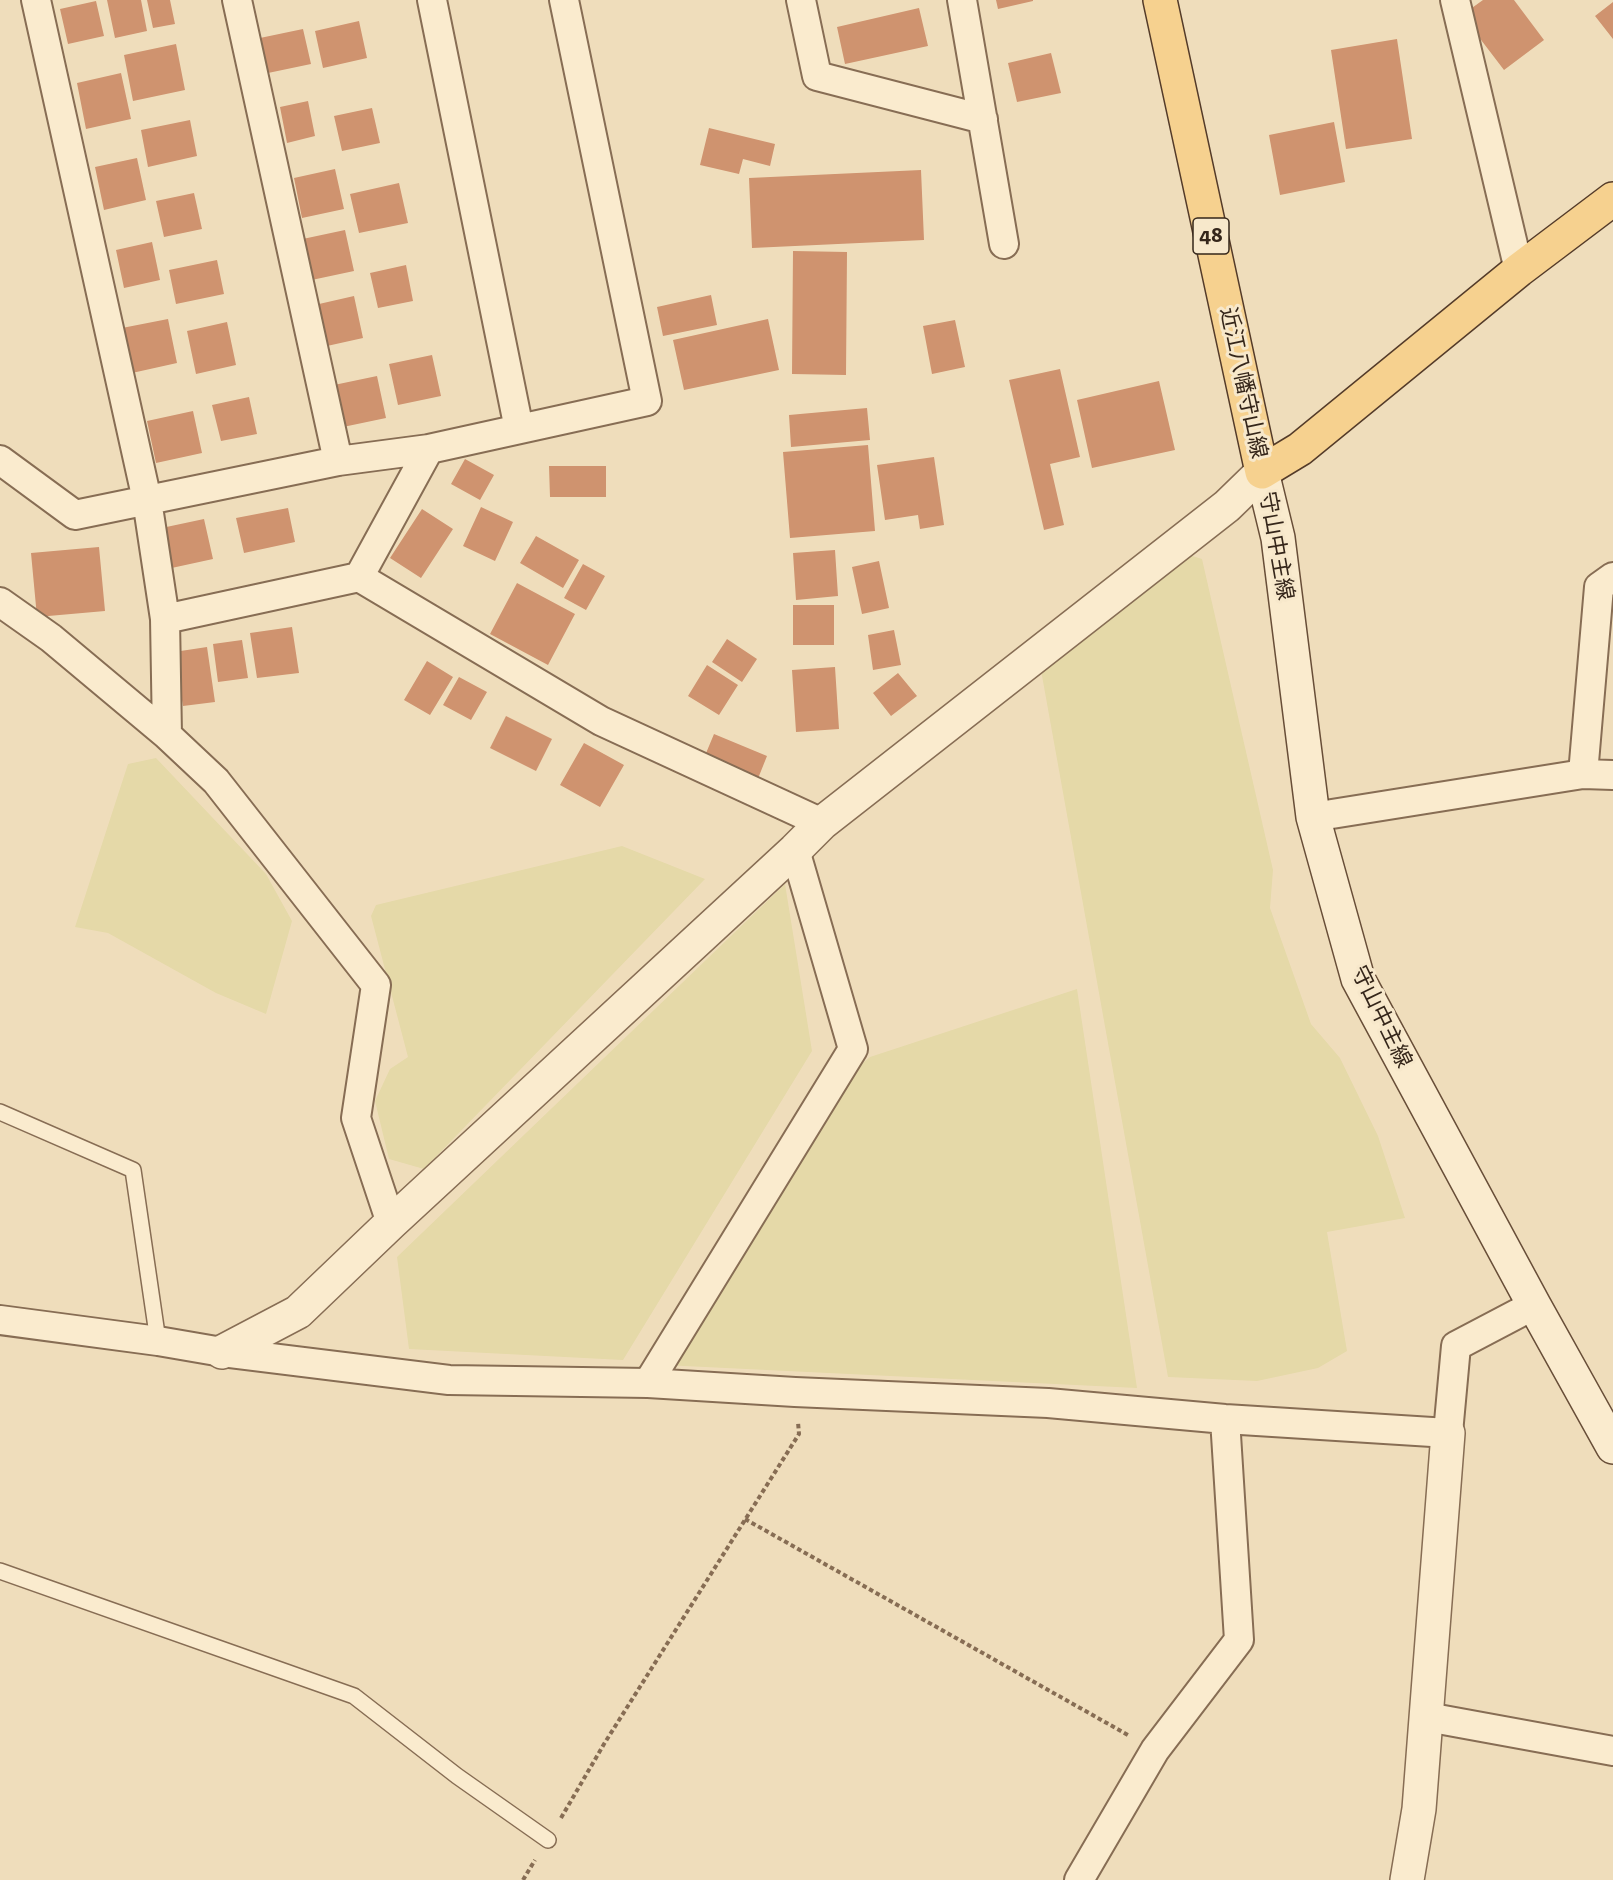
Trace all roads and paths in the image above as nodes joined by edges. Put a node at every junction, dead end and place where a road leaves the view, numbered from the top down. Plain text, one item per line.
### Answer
1 (36, 0) edge
2 (237, 0) edge
3 (432, 0) edge
4 (564, 0) edge
5 (801, 0) edge
6 (962, 0) edge
7 (1160, 0) edge
8 (1455, 0) edge
9 (982, 119) junction
10 (1613, 199) edge
11 (1004, 244) dead end
12 (1519, 270) junction
13 (519, 429) junction
14 (429, 449) junction
15 (0, 460) edge
16 (338, 461) junction
17 (1262, 472) junction
18 (147, 500) junction
19 (359, 577) junction
20 (1613, 577) edge
21 (0, 602) edge
22 (165, 619) junction
23 (167, 735) junction
24 (1583, 774) junction
25 (1613, 775) edge
26 (1313, 817) junction
27 (822, 823) junction
28 (795, 850) junction
29 (0, 1112) edge
30 (391, 1223) junction
31 (1534, 1305) junction
32 (0, 1320) edge
33 (158, 1341) junction
34 (222, 1352) junction
35 (648, 1383) junction
36 (795, 1392) junction
37 (1226, 1419) junction
38 (1448, 1433) junction
39 (1613, 1447) edge
40 (746, 1519) junction
41 (0, 1571) edge
42 (1427, 1717) junction
43 (1155, 1750) junction
44 (1613, 1751) edge
45 (548, 1840) joint
46 (1079, 1880) edge
47 (1407, 1880) edge

1 - 18 street
2 - 16 street
3 - 13 street
4 - 13 street
5 - 9 street
6 - 9 street
7 - 17 main road, 近江八幡守山線 / 48
8 - 12 street
9 - 11 street
10 - 12 main road, 近江八幡守山線
12 - 17 main road, 近江八幡守山線
13 - 14 street
14 - 16 street
14 - 19 street
15 - 18 street
16 - 18 street
17 - 26 street, 守山中主線
17 - 27 street
18 - 22 street
19 - 22 street
19 - 27 street
20 - 24 street
21 - 23 street
22 - 23 street
23 - 30 street
24 - 25 street
24 - 26 street
26 - 31 street, 守山中主線
27 - 28 street
28 - 30 street
28 - 35 street
29 - 33 lane
30 - 34 street
31 - 38 street
31 - 39 street, 守山中主線
32 - 33 street
33 - 34 street
34 - 35 street
35 - 36 street
36 - 37 street
36 - 40 path
37 - 38 street
37 - 43 street
38 - 42 street
40 - 43 path
40 - 45 path
41 - 45 lane
42 - 44 street
42 - 47 street
43 - 46 street

